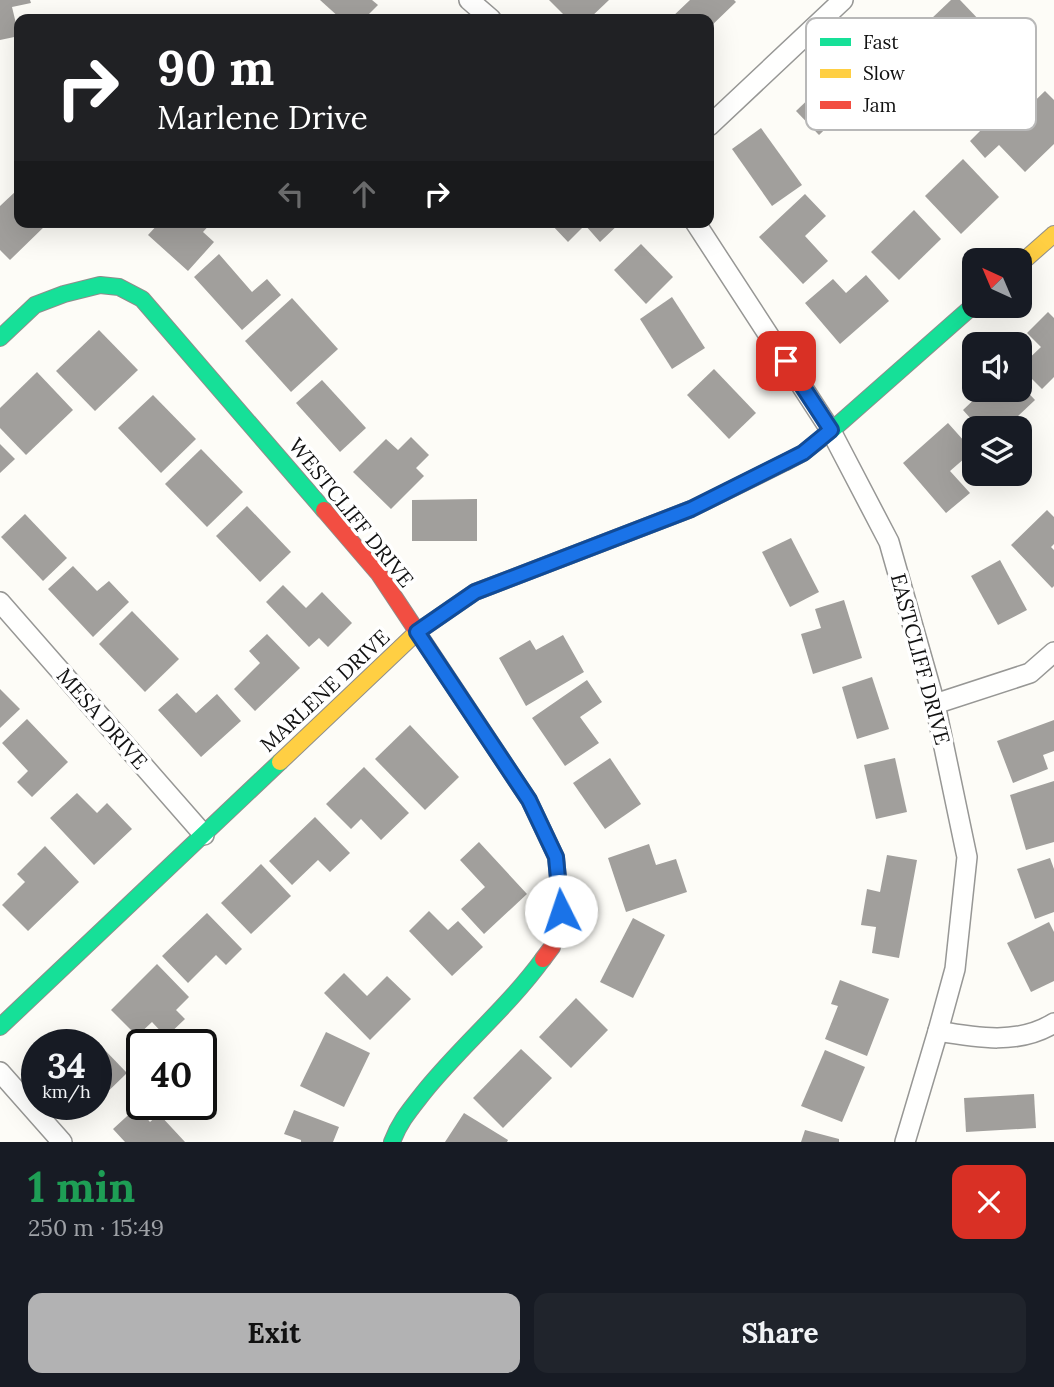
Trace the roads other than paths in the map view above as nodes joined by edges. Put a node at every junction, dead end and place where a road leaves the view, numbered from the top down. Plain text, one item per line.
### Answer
1 (469, 0) edge
2 (844, 0) edge
3 (485, 14) edge
4 (825, 18) edge
5 (806, 35) edge
6 (714, 121) edge
7 (699, 228) edge
8 (1054, 234) edge
9 (1032, 253) edge
10 (962, 315) edge
11 (0, 338) edge
12 (831, 430) junction
13 (0, 603) edge
14 (417, 632) junction
15 (1054, 652) edge
16 (935, 704) junction
17 (204, 835) junction
18 (1054, 1023) edge
19 (0, 1027) edge
20 (938, 1031) junction
21 (0, 1072) edge
22 (62, 1142) edge
23 (392, 1142) edge
24 (905, 1142) edge

1 - 3 street
2 - 4 street
5 - 6 street
7 - 12 street, EASTCLIFF DRIVE
8 - 9 street
10 - 12 street, MARLENE DRIVE
11 - 14 street, WESTCLIFF DRIVE
12 - 14 street, MARLENE DRIVE
12 - 16 street, EASTCLIFF DRIVE
13 - 17 street, MESA DRIVE
14 - 17 street, MARLENE DRIVE
14 - 23 street, WESTCLIFF DRIVE
15 - 16 street
16 - 20 street, EASTCLIFF DRIVE
17 - 19 street, MARLENE DRIVE
18 - 20 street
20 - 24 street, EASTCLIFF DRIVE
21 - 22 street

